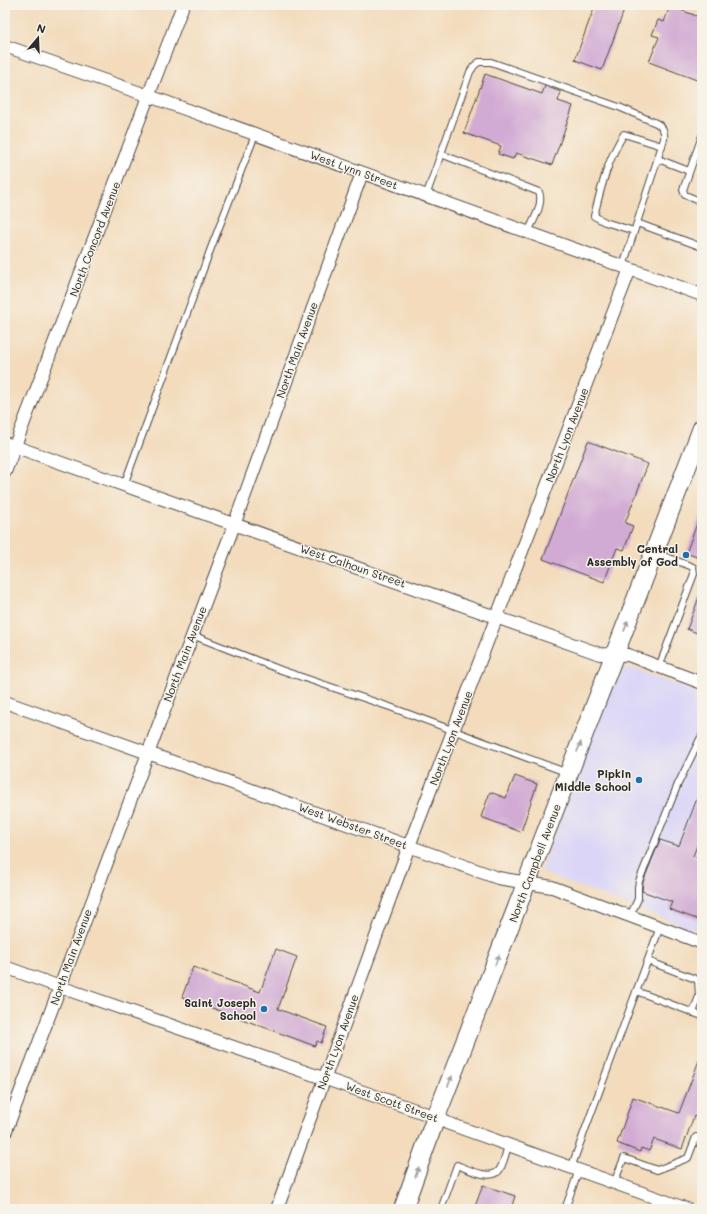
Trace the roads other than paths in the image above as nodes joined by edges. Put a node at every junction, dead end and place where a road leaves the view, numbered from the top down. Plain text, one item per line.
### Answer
1 (183, 5) edge
2 (5, 46) edge
3 (149, 96) junction
4 (255, 135) junction
5 (702, 136) edge
6 (662, 146) junction
7 (440, 154) junction
8 (658, 159) junction
9 (689, 171) junction
10 (362, 173) junction
11 (426, 196) junction
12 (702, 202) edge
13 (637, 224) junction
14 (634, 231) junction
15 (528, 232) junction
16 (702, 247) edge
17 (626, 267) junction
18 (702, 295) edge
19 (700, 439) edge
20 (10, 444) edge
21 (5, 472) edge
22 (124, 485) junction
23 (234, 524) junction
24 (654, 553) junction
25 (498, 617) junction
26 (192, 634) junction
27 (615, 654) junction
28 (659, 667) junction
29 (702, 683) edge
30 (5, 702) edge
31 (454, 732) junction
32 (702, 735) edge
33 (147, 753) junction
34 (569, 774) junction
35 (409, 846) junction
36 (527, 883) junction
37 (630, 916) junction
38 (660, 927) junction
39 (702, 943) edge
40 (648, 961) junction
41 (5, 967) edge
42 (60, 987) junction
43 (636, 991) junction
44 (693, 1013) junction
45 (702, 1016) edge
46 (325, 1078) junction
47 (436, 1117) junction
48 (5, 1133) edge
49 (702, 1139) edge
50 (508, 1145) junction
51 (575, 1169) junction
52 (614, 1183) junction
53 (277, 1209) edge
54 (403, 1209) edge
55 (441, 1209) edge
56 (565, 1209) edge
57 (687, 1209) edge

1 - 3 street, North Concord Avenue
2 - 3 street, West Lynn Street
3 - 4 street, West Lynn Street
3 - 20 street, North Concord Avenue
4 - 10 street, West Lynn Street
4 - 22 lane
5 - 9 lane
6 - 7 lane
6 - 8 lane
6 - 14 lane
7 - 11 lane
7 - 15 lane
8 - 9 lane
8 - 13 lane
9 - 12 lane
10 - 11 street, West Lynn Street
10 - 23 street, North Main Avenue
11 - 15 street, West Lynn Street
13 - 14 lane
13 - 16 lane
14 - 17 lane
15 - 17 street, West Lynn Street
17 - 18 street, West Lynn Street
17 - 25 street, North Lyon Avenue
19 - 24 main road, North Campbell Avenue
20 - 21 street, North Concord Avenue
20 - 22 street, West Calhoun Street
22 - 23 street, West Calhoun Street
23 - 25 street, West Calhoun Street
23 - 26 street, North Main Avenue
27 -> 24 main road, North Campbell Avenue
24 - 28 lane
25 - 27 street, West Calhoun Street
25 - 31 street, North Lyon Avenue
26 - 31 lane
26 - 33 street, North Main Avenue
27 - 28 street, West Calhoun Street
34 -> 27 main road, North Campbell Avenue
28 - 29 street, West Calhoun Street
30 - 33 street, West Webster Street
31 - 34 lane
31 - 35 street, North Lyon Avenue
32 - 37 lane
33 - 35 street, West Webster Street
33 - 42 street, North Main Avenue
34 - 36 main road, North Campbell Avenue
35 - 36 street, West Webster Street
35 - 46 street, North Lyon Avenue
36 - 37 street, West Webster Street
47 -> 36 main road, North Campbell Avenue
37 - 38 street, West Webster Street
38 - 39 street, West Webster Street
38 - 40 lane
40 - 43 lane
40 - 44 lane
41 - 42 street, West Scott Street
42 - 46 street, West Scott Street
42 - 48 street, North Main Avenue
43 - 44 lane
43 - 51 lane
44 - 45 lane
46 - 47 street, West Scott Street
46 - 53 street, North Lyon Avenue
47 - 50 street, West Scott Street
54 -> 47 main road, North Campbell Avenue
49 - 52 lane
50 - 51 street, West Scott Street
50 - 55 lane
51 - 52 street, West Scott Street
51 - 56 lane
52 - 57 street, West Scott Street

